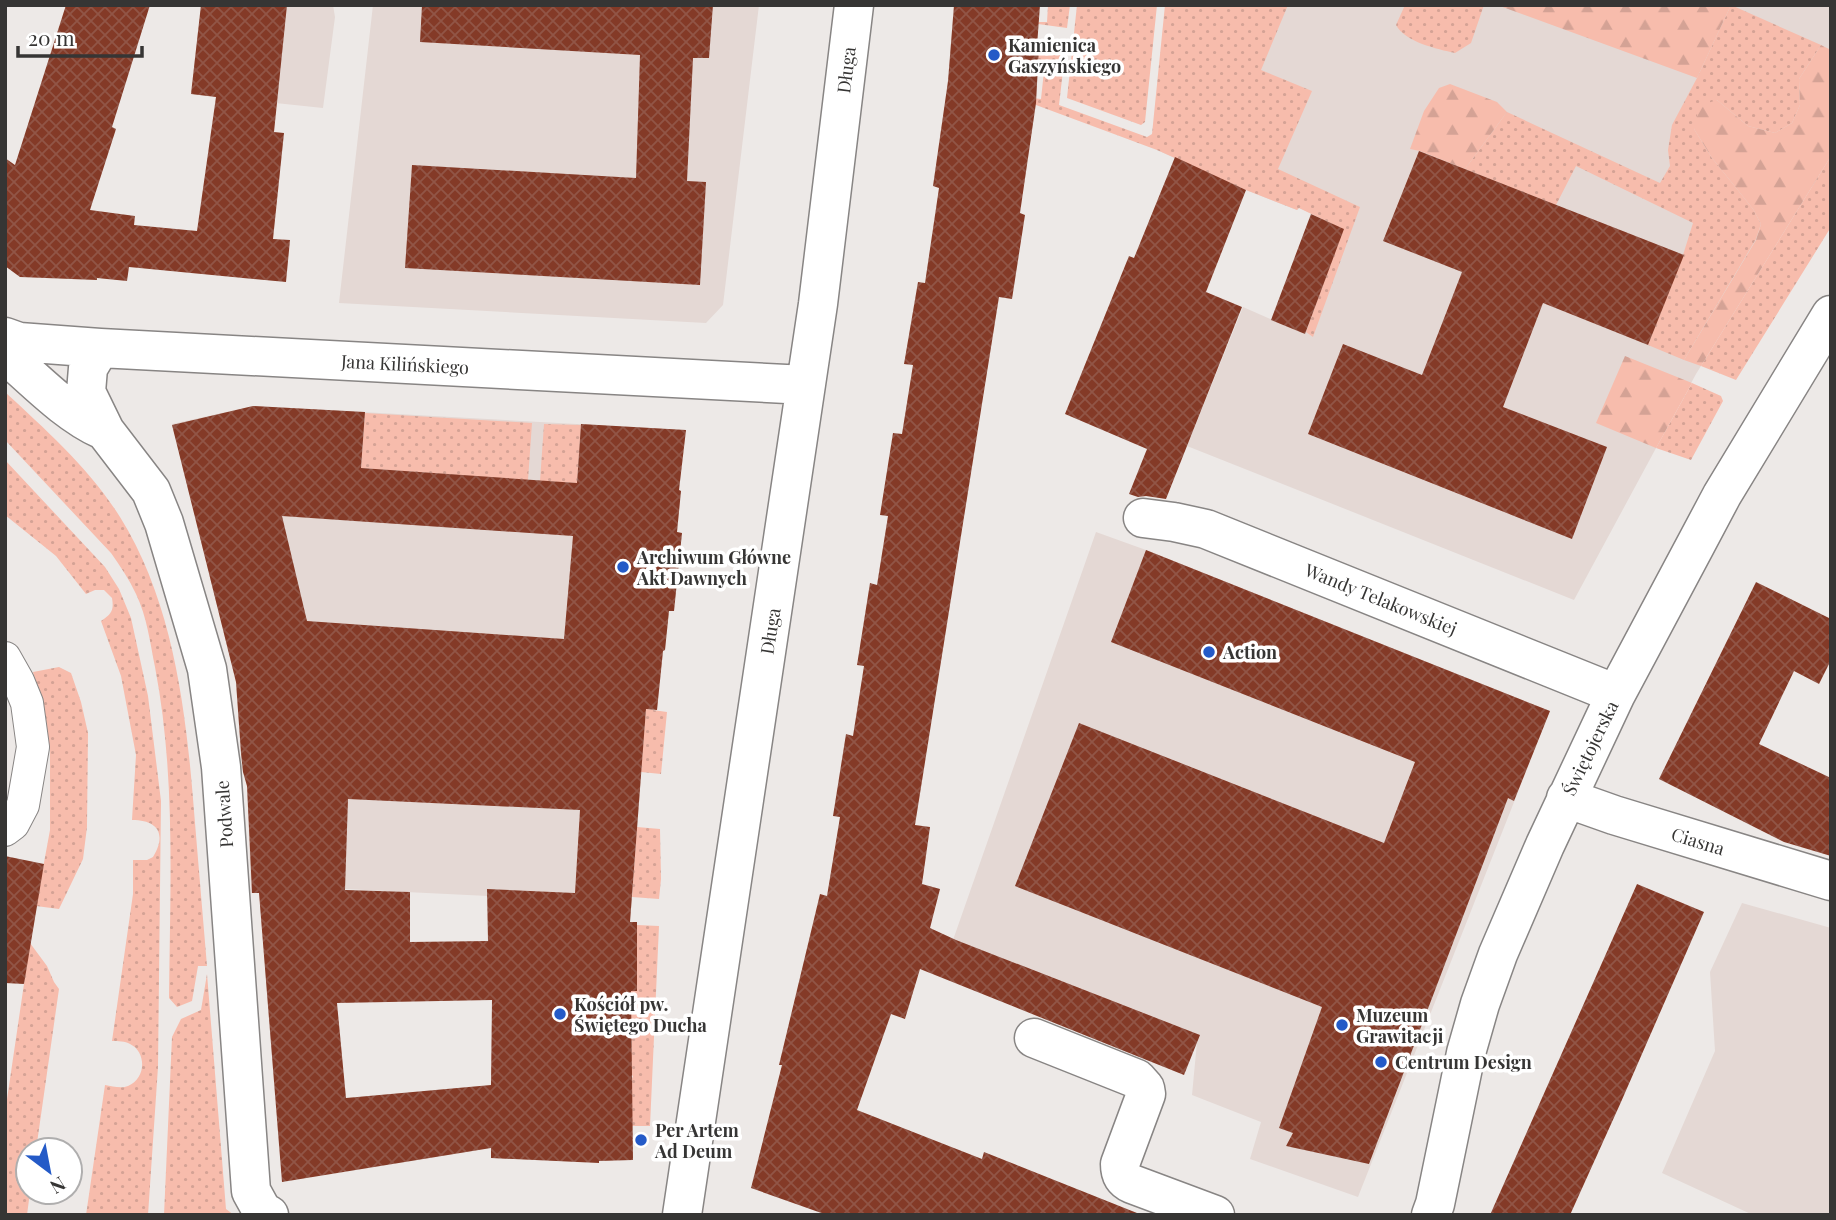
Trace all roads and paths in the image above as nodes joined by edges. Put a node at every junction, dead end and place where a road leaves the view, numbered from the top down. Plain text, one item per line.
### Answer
1 (854, 5) edge
2 (1831, 315) edge
3 (5, 337) edge
4 (100, 348) junction
5 (5, 354) edge
6 (806, 385) junction
7 (105, 431) junction
8 (1143, 518) dead end
9 (5, 658) edge
10 (1616, 694) junction
11 (1566, 798) junction
12 (5, 830) edge
13 (1831, 881) edge
14 (1034, 1038) dead end
15 (268, 1215) edge
16 (682, 1215) edge
17 (1214, 1215) edge
18 (1431, 1215) edge

1 - 6 street, Długa
2 - 10 street, Świętojerska
3 - 4 street, Jana Kilińskiego
4 - 6 street, Jana Kilińskiego
4 - 7 street, Podwale
5 - 7 street, Podwale
6 - 16 street, Długa
7 - 15 street, Podwale
8 - 10 street, Wandy Telakowskiej
9 - 12 street
10 - 11 street, Świętojerska
11 - 13 street, Ciasna
11 - 18 street, Świętojerska
14 - 17 street

